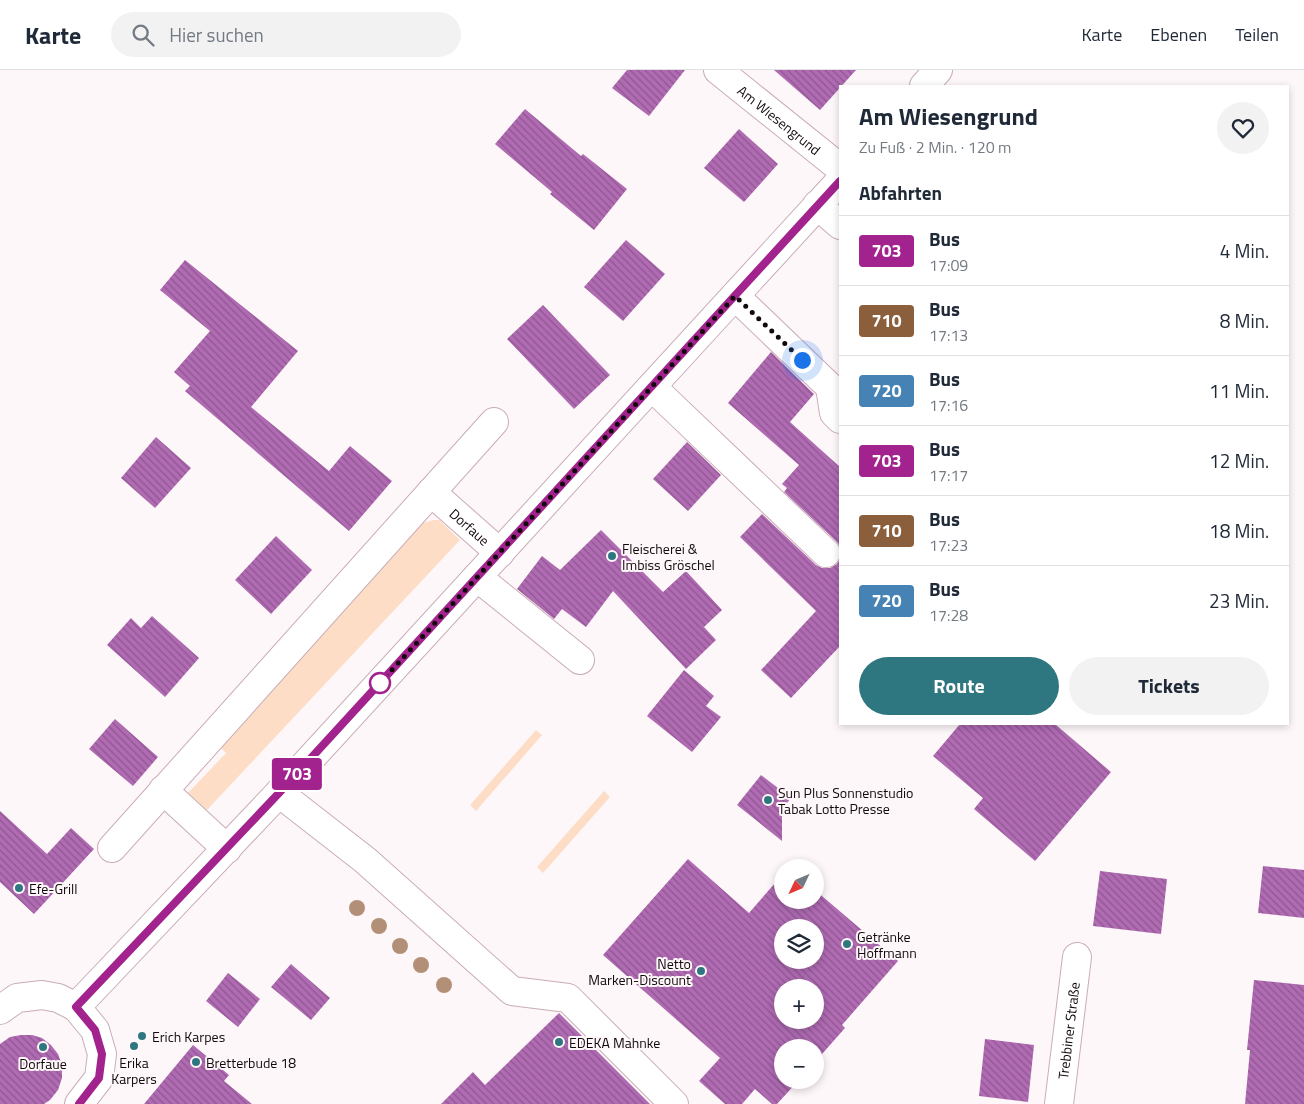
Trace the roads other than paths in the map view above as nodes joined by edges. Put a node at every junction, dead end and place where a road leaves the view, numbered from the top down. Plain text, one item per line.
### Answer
1 (718, 70) edge
2 (938, 70) edge
3 (925, 85) edge
4 (839, 167) edge
5 (839, 182) edge
6 (818, 205) junction
7 (839, 225) edge
8 (735, 296) junction
9 (652, 387) junction
10 (839, 418) edge
11 (494, 422) dead end
12 (431, 492) junction
13 (500, 553) junction
14 (826, 554) dead end
15 (477, 577) junction
16 (580, 660) dead end
17 (163, 790) junction
18 (279, 793) junction
19 (112, 848) dead end
20 (227, 849) junction
21 (1077, 957) dead end
22 (76, 1007) junction
23 (0, 1010) edge
24 (79, 1104) edge
25 (674, 1104) edge
26 (1059, 1104) edge

1 - 4 street, Am Wiesengrund
2 - 3 street
5 - 6 street
6 - 7 street
6 - 8 street
8 - 9 street
8 - 10 street
9 - 13 street
9 - 14 street
11 - 12 street
12 - 13 street, Dorfaue
12 - 17 street
13 - 15 street, Dorfaue
15 - 16 street
15 - 18 street, Dorfaue
17 - 19 street
17 - 20 street
18 - 20 street, Dorfaue
18 - 25 street
20 - 22 street, Dorfaue
21 - 26 street, Trebbiner Straße
22 - 23 street
22 - 24 street

